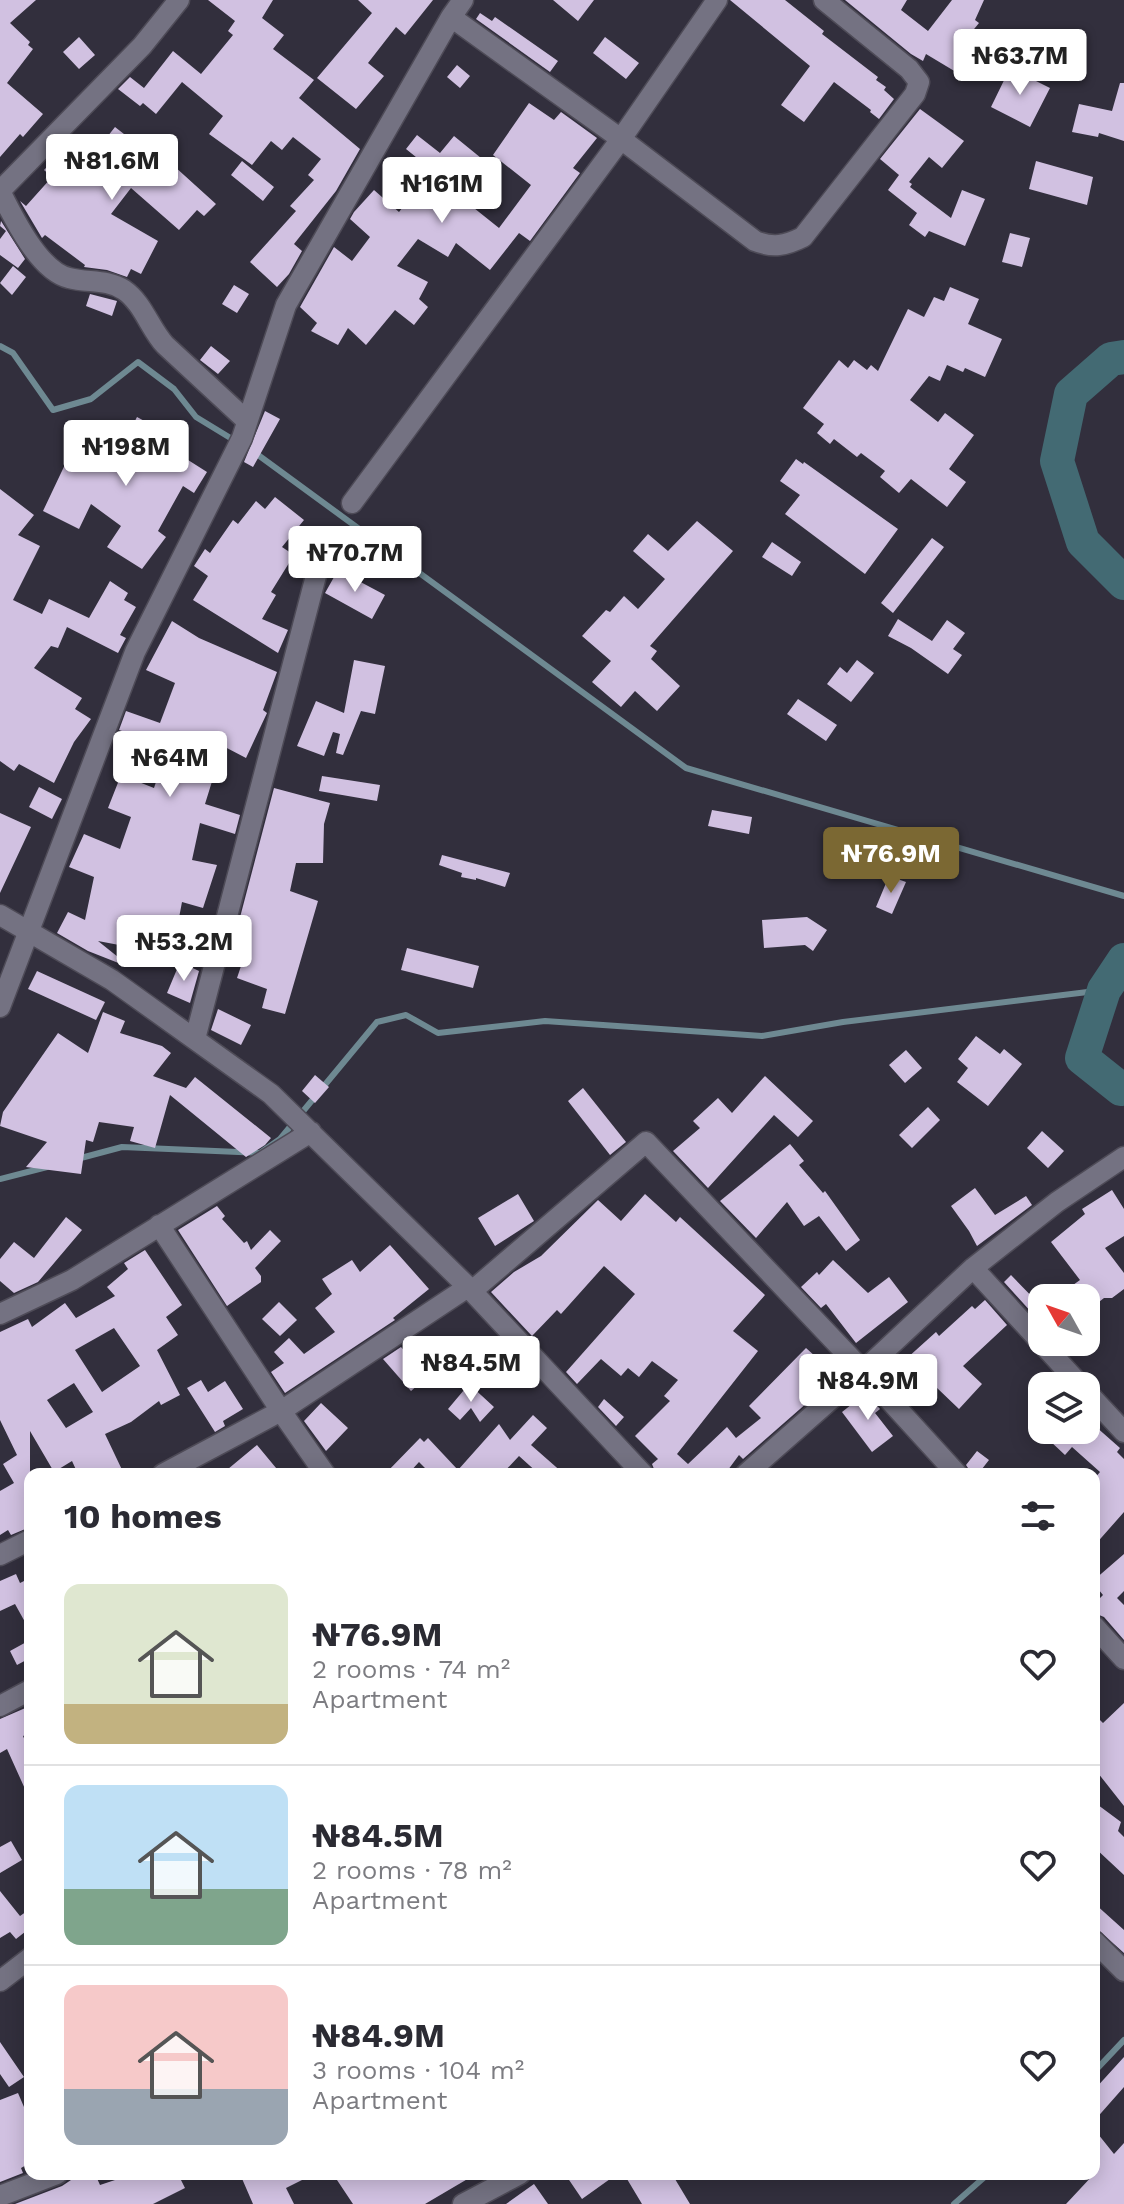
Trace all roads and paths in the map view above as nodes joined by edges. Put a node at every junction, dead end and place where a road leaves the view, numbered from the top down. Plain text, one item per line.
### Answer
1 (179, 0) edge
2 (717, 0) edge
3 (824, 0) edge
4 (457, 8) edge
5 (621, 139) junction
6 (0, 191) edge
7 (244, 429) junction
8 (352, 503) dead end
9 (318, 568) dead end
10 (0, 915) edge
11 (29, 929) junction
12 (0, 1007) edge
13 (195, 1039) junction
14 (311, 1132) junction
15 (1124, 1157) edge
16 (159, 1225) junction
17 (973, 1268) junction
18 (470, 1289) junction
19 (0, 1314) edge
20 (863, 1371) junction
21 (1068, 1372) edge
22 (1100, 1406) edge
23 (281, 1411) junction
24 (1124, 1432) edge
25 (174, 1468) edge
26 (321, 1468) edge
27 (637, 1468) edge
28 (753, 1468) edge
29 (952, 1468) edge
30 (24, 1543) edge
31 (0, 1555) edge
32 (1100, 1633) edge
33 (1124, 1659) edge
34 (24, 1693) edge
35 (0, 1706) edge
36 (1100, 1947) edge
37 (24, 1963) edge
38 (1124, 1971) edge
39 (0, 1981) edge
40 (41, 2180) edge
41 (509, 2180) edge
42 (0, 2196) edge
43 (463, 2204) edge

1 - 6 street
2 - 5 street
3 - 5 street
4 - 5 street
4 - 7 street
5 - 8 street
6 - 7 street
7 - 11 street
9 - 13 street
10 - 11 street
11 - 12 street
11 - 13 street
13 - 14 street
14 - 16 street
14 - 18 street
15 - 17 street
16 - 19 street
16 - 23 street
17 - 20 street
17 - 21 street
18 - 20 street
18 - 23 street
18 - 27 street
20 - 28 street
20 - 29 street
22 - 24 street
23 - 25 street
23 - 26 street
30 - 31 street
32 - 33 street
34 - 35 street
36 - 38 street
37 - 39 street
40 - 42 street
41 - 43 street

